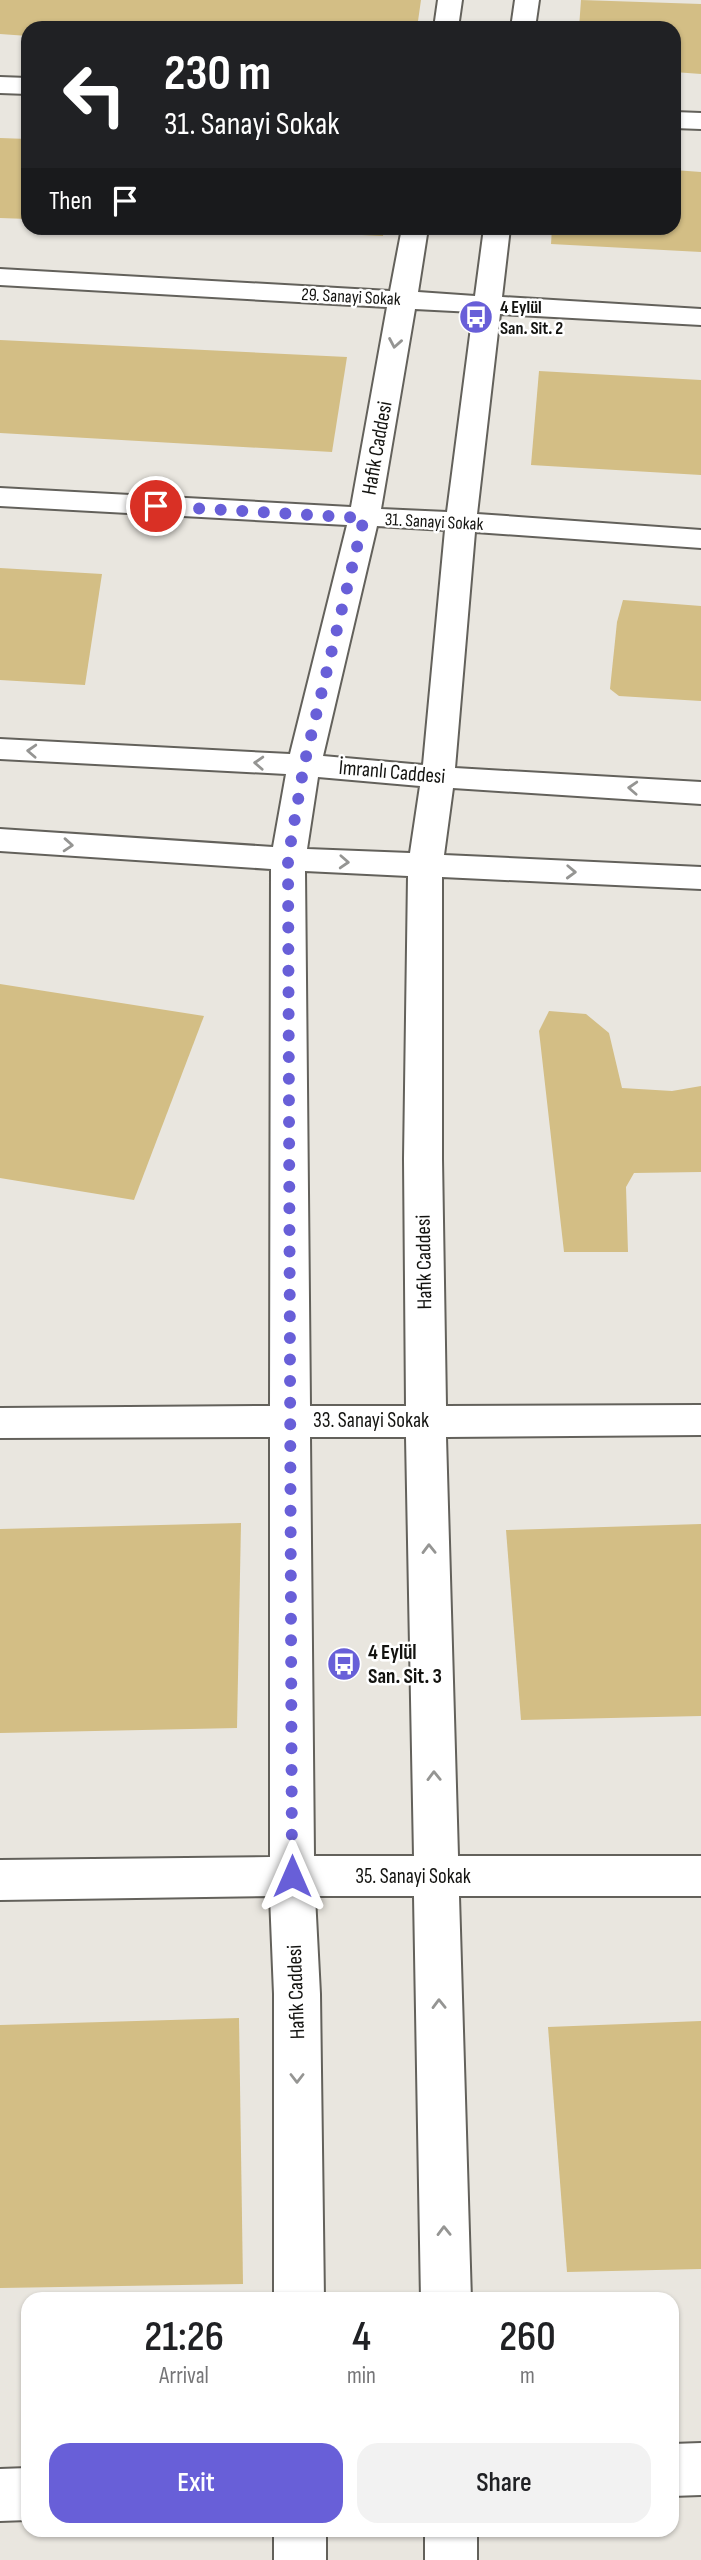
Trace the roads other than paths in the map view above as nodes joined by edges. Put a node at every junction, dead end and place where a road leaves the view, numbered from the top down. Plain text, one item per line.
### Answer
1 (450, 0) edge
2 (527, 0) edge
3 (447, 21) edge
4 (524, 21) edge
5 (0, 85) edge
6 (21, 86) edge
7 (681, 120) edge
8 (701, 121) edge
9 (414, 235) edge
10 (496, 235) edge
11 (0, 278) edge
12 (403, 300) junction
13 (487, 304) junction
14 (701, 317) edge
15 (0, 497) edge
16 (364, 518) junction
17 (461, 522) junction
18 (701, 539) edge
19 (0, 749) edge
20 (304, 765) junction
21 (438, 777) junction
22 (701, 793) edge
23 (0, 840) edge
24 (288, 859) junction
25 (425, 866) junction
26 (701, 877) edge
27 (426, 1420) junction
28 (701, 1420) edge
29 (289, 1421) junction
30 (0, 1423) edge
31 (292, 1876) junction
32 (436, 1876) junction
33 (701, 1876) edge
34 (0, 1880) edge
35 (299, 2292) edge
36 (446, 2292) edge
37 (701, 2469) edge
38 (679, 2470) edge
39 (21, 2494) edge
40 (0, 2495) edge
41 (300, 2537) edge
42 (451, 2537) edge
43 (300, 2560) edge
44 (451, 2560) edge

1 - 3 street
2 - 4 street
5 - 6 street
7 - 8 street
9 - 12 street, Hafik Caddesi
10 - 13 street, Hafik Caddesi
11 - 12 street, 29. Sanayi Sokak
12 - 13 street, 29. Sanayi Sokak
12 -> 16 street, Hafik Caddesi
13 - 14 street, 29. Sanayi Sokak
13 - 17 street, Hafik Caddesi
15 - 16 street, 31. Sanayi Sokak
16 - 17 street, 31. Sanayi Sokak
16 - 20 street, Hafik Caddesi
17 - 18 street, 31. Sanayi Sokak
17 - 21 street, Hafik Caddesi
20 -> 19 street, İmranlı Caddesi
20 - 21 street, İmranlı Caddesi
20 - 24 street, Hafik Caddesi
22 -> 21 street, İmranlı Caddesi
21 - 25 street, Hafik Caddesi
23 -> 24 street
24 -> 25 street
24 - 29 street, Hafik Caddesi
25 -> 26 street
25 - 27 street, Hafik Caddesi
27 - 28 street, 33. Sanayi Sokak
27 - 29 street, 33. Sanayi Sokak
32 -> 27 street, Hafik Caddesi
29 - 30 street, 33. Sanayi Sokak
29 - 31 street, Hafik Caddesi
31 - 32 street, 35. Sanayi Sokak
31 - 34 street, 35. Sanayi Sokak
31 -> 35 street, Hafik Caddesi
32 - 33 street, 35. Sanayi Sokak
36 -> 32 street, Hafik Caddesi
37 - 38 street
39 - 40 street
41 - 43 street
42 - 44 street

